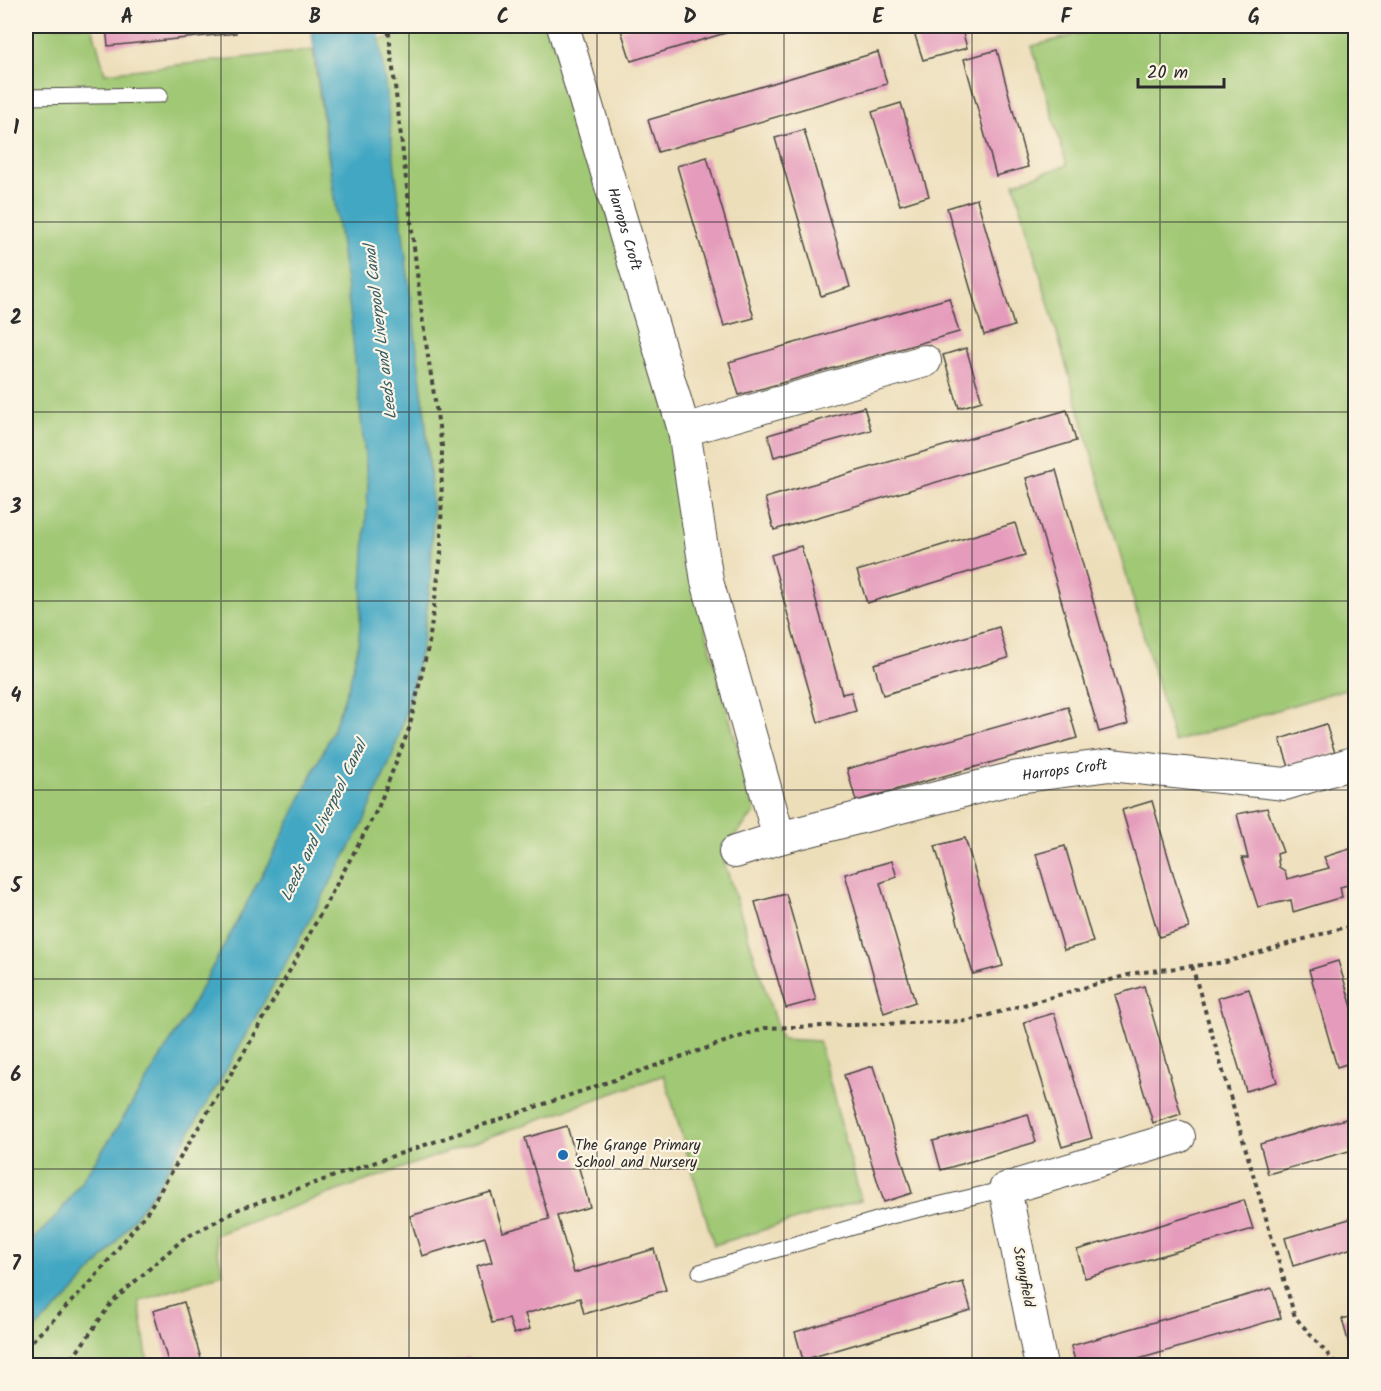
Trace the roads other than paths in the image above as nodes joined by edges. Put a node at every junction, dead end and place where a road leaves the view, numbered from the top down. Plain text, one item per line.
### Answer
1 (563, 26) edge
2 (160, 95) dead end
3 (26, 97) edge
4 (926, 361) dead end
5 (684, 430) junction
6 (1356, 762) edge
7 (779, 838) junction
8 (735, 852) dead end
9 (1179, 1137) dead end
10 (1005, 1189) junction
11 (700, 1272) dead end
12 (1041, 1365) edge

1 - 5 street, Harrops Croft
2 - 3 lane
4 - 5 street
5 - 7 street, Harrops Croft
6 - 7 street, Harrops Croft
7 - 8 street, Harrops Croft
9 - 10 street
10 - 11 lane
10 - 12 street, Stonyfield

